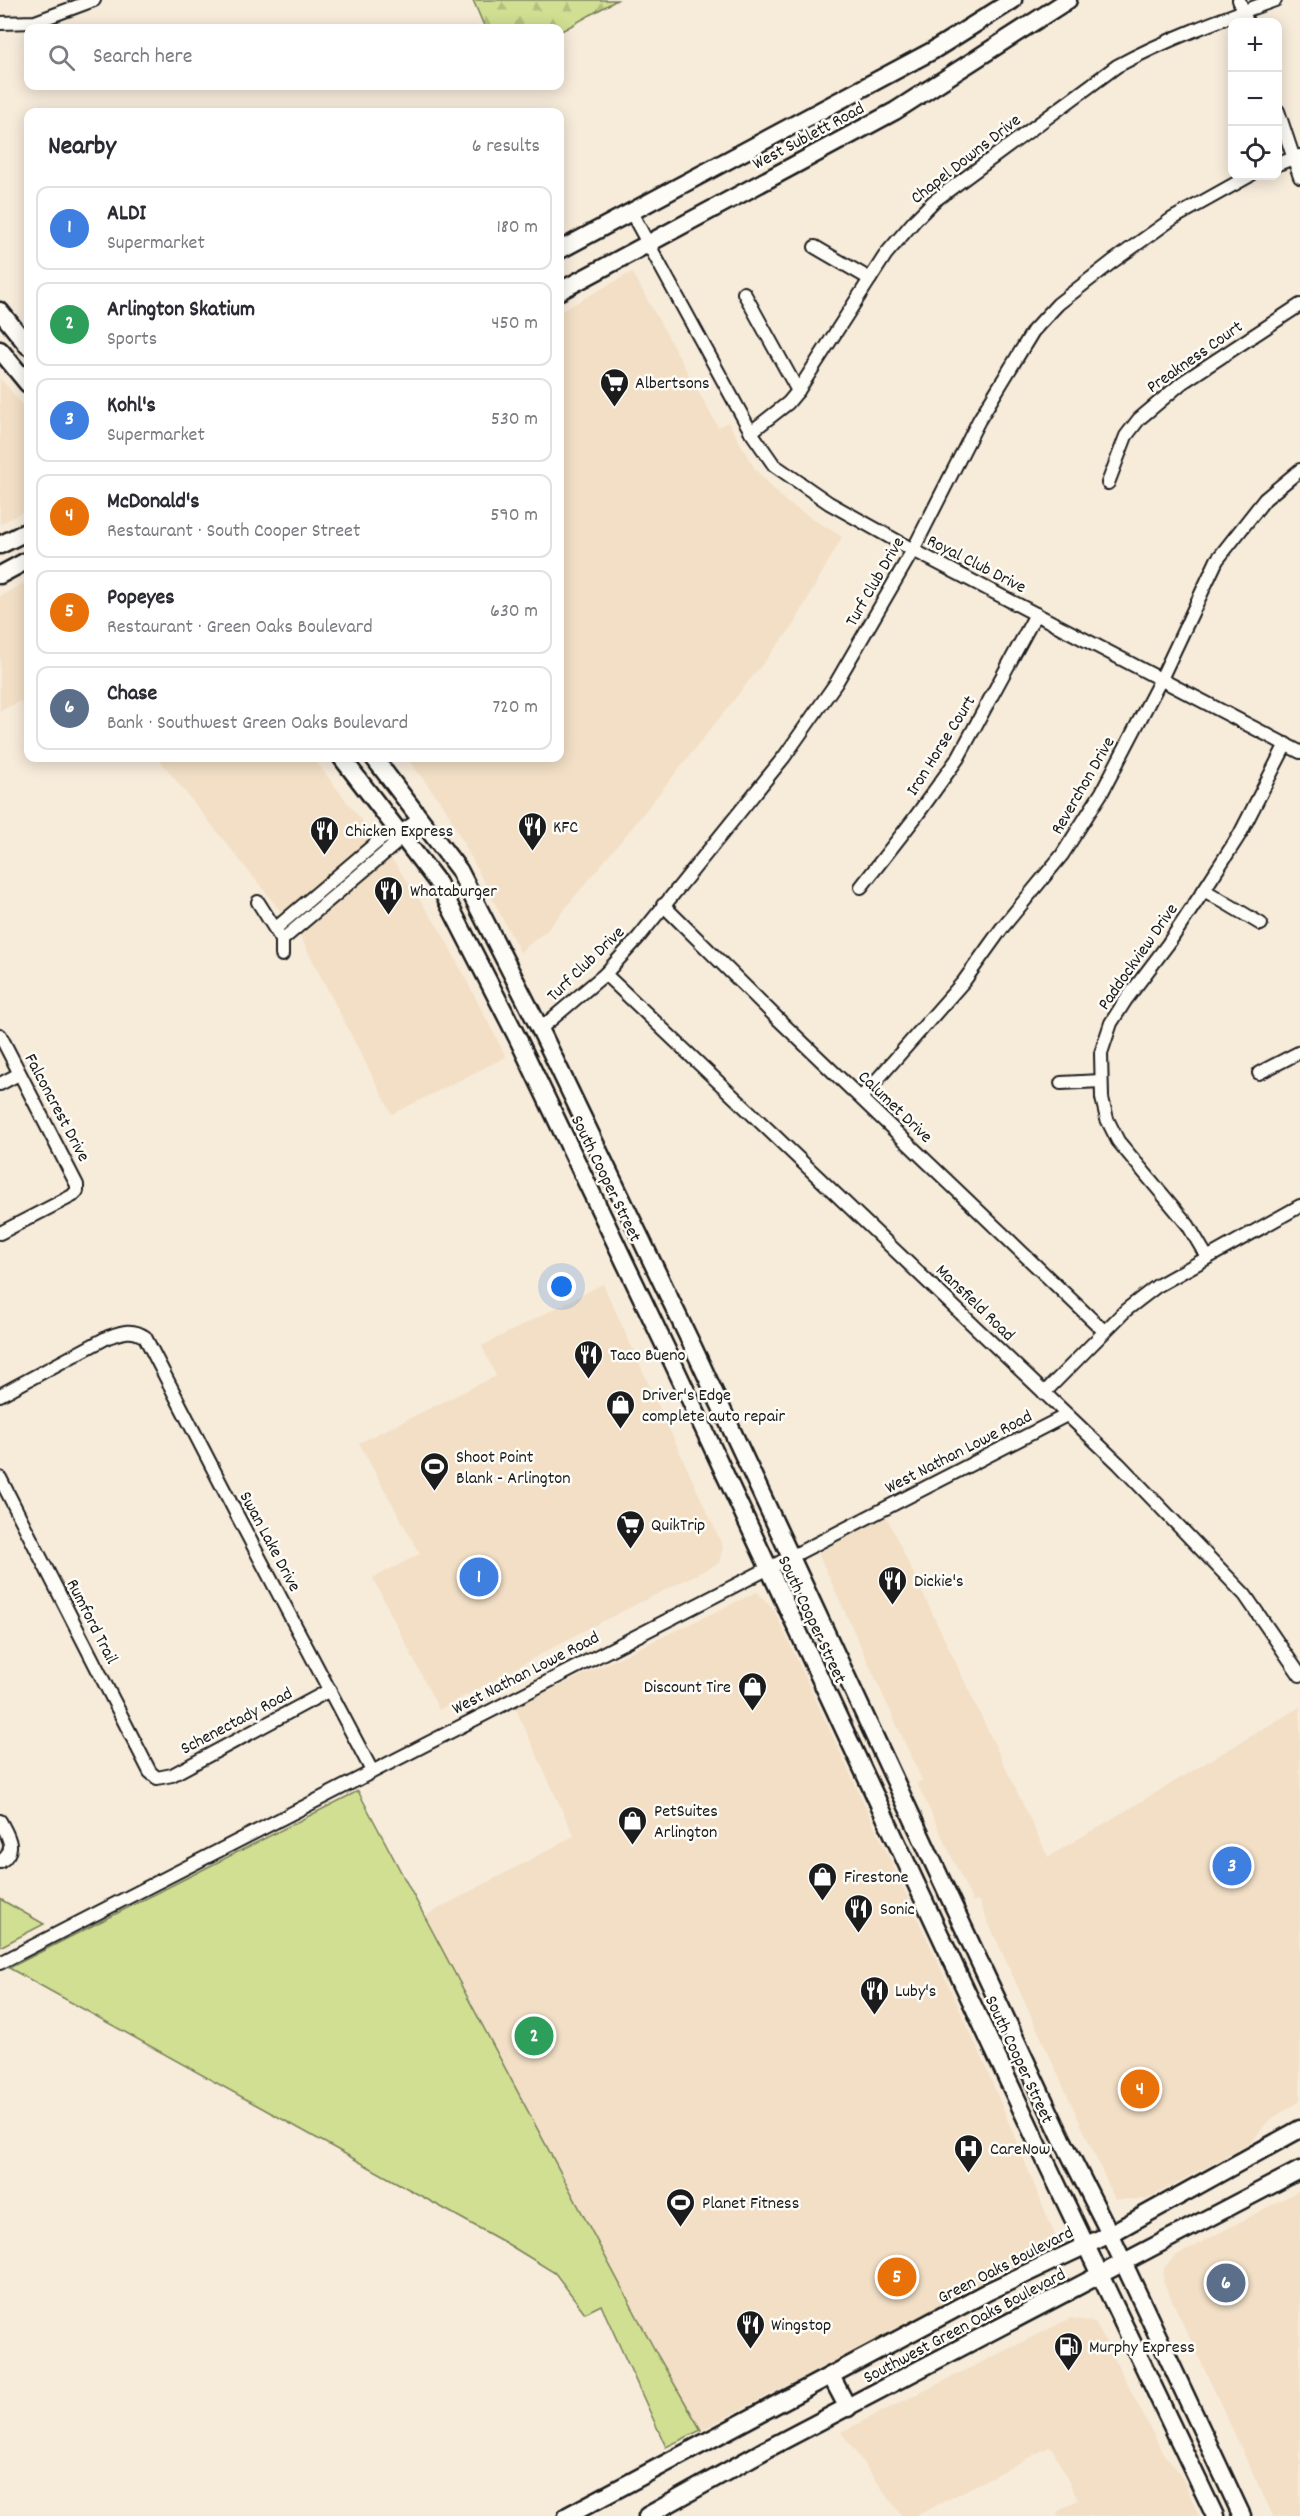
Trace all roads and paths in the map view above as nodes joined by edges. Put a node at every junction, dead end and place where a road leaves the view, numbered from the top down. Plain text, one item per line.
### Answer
1 (1012, 0) edge
2 (1068, 0) edge
3 (1275, 0) edge
4 (85, 2) edge
5 (1243, 11) edge
6 (0, 22) edge
7 (1282, 121) edge
8 (1297, 157) edge
9 (1282, 163) edge
10 (1300, 177) edge
11 (1242, 180) edge
12 (631, 212) junction
13 (647, 244) junction
14 (815, 247) dead end
15 (564, 248) edge
16 (870, 279) junction
17 (564, 289) edge
18 (744, 292) dead end
19 (1300, 305) edge
20 (0, 311) edge
21 (24, 341) edge
22 (0, 350) edge
23 (24, 379) edge
24 (798, 391) junction
25 (751, 432) junction
26 (1300, 470) edge
27 (1108, 483) dead end
28 (24, 533) edge
29 (0, 545) edge
30 (913, 550) junction
31 (24, 562) edge
32 (0, 575) edge
33 (1036, 614) junction
34 (1161, 679) junction
35 (1286, 744) junction
36 (1300, 752) edge
37 (345, 762) edge
38 (377, 762) edge
39 (420, 819) junction
40 (400, 832) junction
41 (861, 887) dead end
42 (1204, 890) junction
43 (258, 902) dead end
44 (663, 905) junction
45 (1261, 924) dead end
46 (276, 928) junction
47 (282, 940) junction
48 (282, 955) dead end
49 (605, 974) junction
50 (540, 1029) junction
51 (0, 1035) edge
52 (1300, 1052) edge
53 (1259, 1073) dead end
54 (19, 1074) junction
55 (1101, 1081) junction
56 (1061, 1083) dead end
57 (0, 1084) edge
58 (861, 1098) junction
59 (1300, 1206) edge
60 (0, 1233) edge
61 (1208, 1257) junction
62 (656, 1271) junction
63 (634, 1282) junction
64 (1104, 1331) junction
65 (1044, 1393) junction
66 (0, 1395) edge
67 (1068, 1415) junction
68 (0, 1478) edge
69 (790, 1558) junction
70 (768, 1569) junction
71 (1300, 1675) edge
72 (330, 1690) junction
73 (372, 1771) junction
74 (157, 1778) joint
75 (0, 1821) edge
76 (0, 1862) edge
77 (0, 1963) edge
78 (1300, 2129) edge
79 (1300, 2170) edge
80 (1110, 2234) junction
81 (1086, 2244) junction
82 (1123, 2265) junction
83 (1101, 2276) junction
84 (831, 2376) junction
85 (848, 2408) junction
86 (567, 2516) edge
87 (647, 2516) edge
88 (1215, 2516) edge
89 (1242, 2516) edge

1 - 12 main road, West Sublett Road
2 - 13 main road, West Sublett Road
3 - 5 street, Chapel Downs Drive
4 - 6 street
5 - 16 street, Chapel Downs Drive
7 - 8 street
8 - 9 street
8 - 10 street
11 - 30 street, Turf Club Drive
12 - 13 street, Royal Club Drive
12 - 15 main road, West Sublett Road
13 - 17 main road, West Sublett Road
13 - 25 street, Royal Club Drive
14 - 16 street
16 - 24 street, Chapel Downs Drive
18 - 24 street
19 - 27 street, Preakness Court
20 - 21 main road
22 - 23 main road
24 - 25 street, Chapel Downs Drive
25 - 30 street, Royal Club Drive
26 - 34 street, Reverchon Drive
28 - 29 main road
30 - 33 street, Royal Club Drive
30 - 44 street, Turf Club Drive
31 - 32 main road
33 - 34 street, Royal Club Drive
33 - 41 street, Iron Horse Court
34 - 35 street, Royal Club Drive
34 - 58 street, Reverchon Drive
35 - 36 street, Royal Club Drive
35 - 42 street, Paddockview Drive
37 - 40 main road, South Cooper Street
38 - 39 main road, South Cooper Street
39 - 40 street
39 - 50 main road, South Cooper Street
40 - 46 street
40 - 47 street
40 - 63 main road, South Cooper Street
42 - 45 street
42 - 55 street, Paddockview Drive
43 - 46 street
44 - 49 street, Turf Club Drive
44 - 58 street, Calumet Drive
46 - 47 street
47 - 48 street
49 - 50 street, Turf Club Drive
49 - 65 street, Mansfield Road
50 - 62 main road, South Cooper Street
51 - 54 street, Falconcrest Drive
52 - 53 street
54 - 57 street
54 - 60 street, Falconcrest Drive
55 - 56 street
55 - 61 street, Paddockview Drive
58 - 64 street, Calumet Drive
59 - 61 street, West Nathan Lowe Road
61 - 64 street, West Nathan Lowe Road
62 - 63 main road
62 - 69 main road, South Cooper Street
63 - 70 main road, South Cooper Street
64 - 65 street, West Nathan Lowe Road
65 - 67 street, Mansfield Road
66 - 72 street, Swan Lake Drive
67 - 69 street, West Nathan Lowe Road
67 - 71 street, Mansfield Road
68 - 74 street, Rumford Trail
69 - 70 street, West Nathan Lowe Road
69 - 80 main road, South Cooper Street
70 - 73 street, West Nathan Lowe Road
70 - 81 main road, South Cooper Street
72 - 73 street, Swan Lake Drive
72 - 74 street, Schenectady Road
73 - 77 street, West Nathan Lowe Road
75 - 76 street
78 - 80 main road, Green Oaks Boulevard
79 - 82 main road, Southwest Green Oaks Boulevard
80 - 81 main road, Green Oaks Boulevard
80 - 82 main road, South Cooper Street
81 - 83 main road, South Cooper Street
81 - 84 main road, Green Oaks Boulevard
82 - 83 main road, Southwest Green Oaks Boulevard
82 - 89 main road, South Cooper Street
83 - 85 main road, Southwest Green Oaks Boulevard
83 - 88 main road, South Cooper Street
84 - 85 main road
84 - 86 main road, Green Oaks Boulevard
85 - 87 main road, Southwest Green Oaks Boulevard

